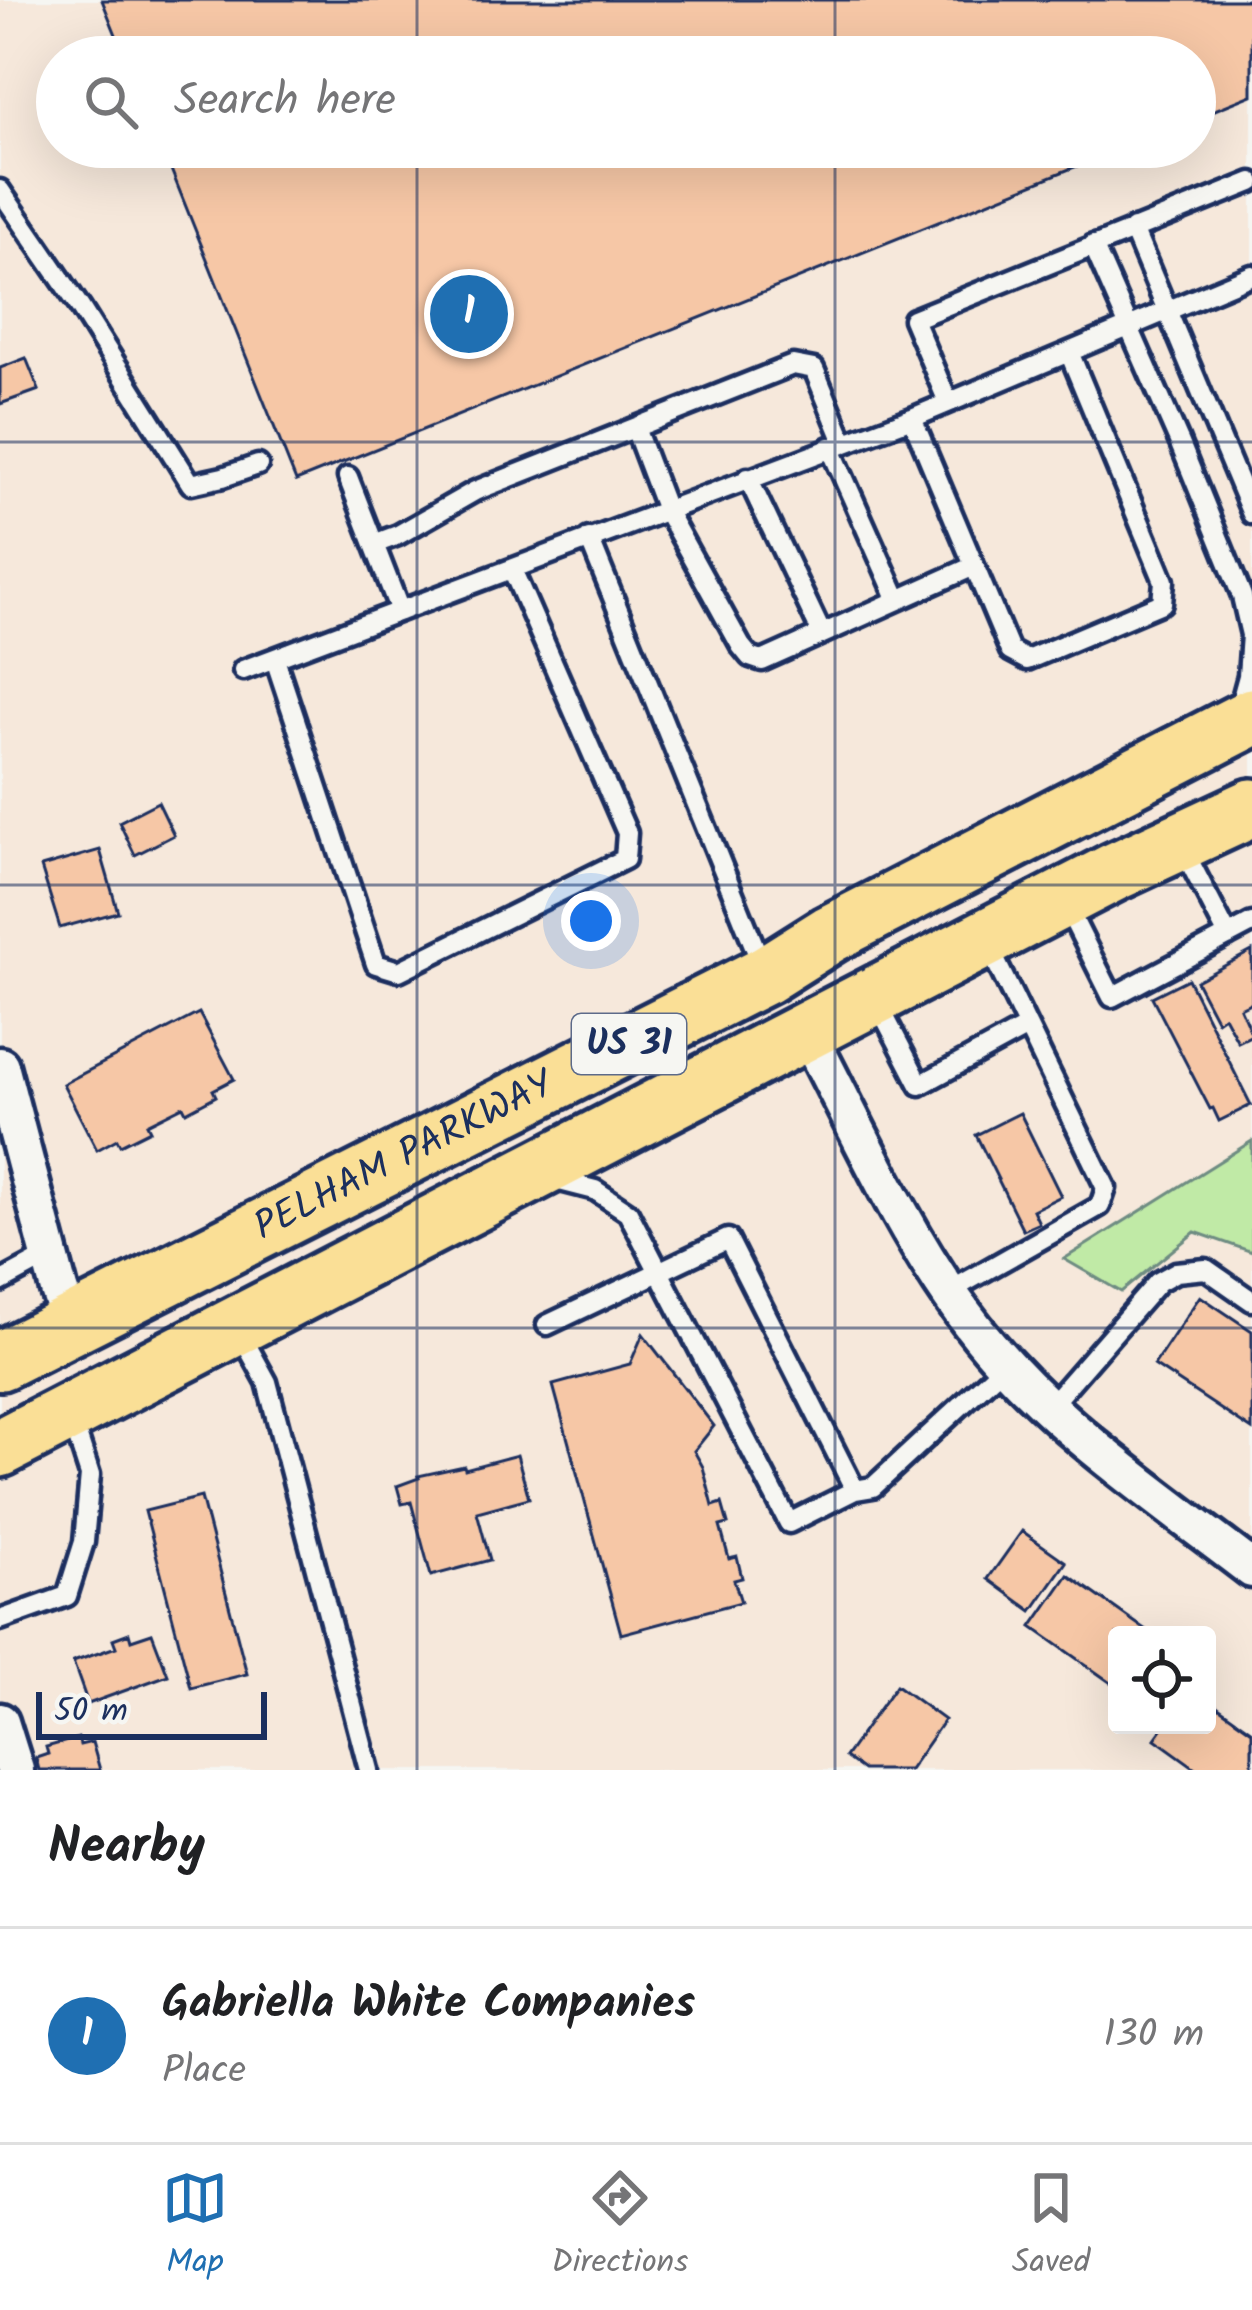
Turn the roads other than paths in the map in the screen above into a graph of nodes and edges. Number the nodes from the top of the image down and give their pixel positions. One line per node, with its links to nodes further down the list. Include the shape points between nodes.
1 (1252, 182): 3 (lane)
2 (0, 190): 16 (lane, via 191,484)
3 (1133, 229): 4 (lane); 7 (lane)
4 (1093, 245): 8 (lane); 10 (lane, via 913,319)
5 (1248, 277): 6 (lane); 7 (lane)
6 (1252, 299)
7 (1166, 310): 8 (lane); 12 (lane)
8 (1129, 325): 9 (lane); 14 (lane)
9 (1069, 352): 10 (lane); 23 (lane, via 1164,581 1162,603 1028,660 1010,651)
10 (948, 403): 11 (lane)
11 (911, 418): 15 (lane); 23 (lane)
12 (1216, 425): 14 (lane); 20 (lane)
13 (635, 428): 15 (lane, via 793,365 814,369); 19 (lane); 22 (lane, via 475,491)
14 (1179, 441): 30 (lane, via 1242,596 1251,635)
15 (837, 445): 18 (lane); 25 (lane)
16 (258, 465)
17 (348, 477): 22 (lane)
18 (748, 478): 19 (lane); 27 (lane)
19 (666, 510): 21 (lane); 27 (lane, via 750,657 762,661)
20 (1252, 514)
21 (589, 538): 24 (lane); 37 (lane)
22 (374, 544): 26 (lane)
23 (974, 566): 25 (lane)
24 (512, 569): 26 (lane); 28 (lane, via 627,833 625,859 399,971 376,964)
25 (898, 600): 27 (lane)
26 (400, 611): 28 (lane)
27 (822, 634)
28 (275, 659): 29 (lane)
29 (243, 670)
30 (1244, 721): 37 (main road, PELHAM PARKWAY / US 31, via 830,934)
31 (1245, 816): 32 (main road, PELHAM PARKWAY / US 31)
32 (1179, 843): 33 (main road, PELHAM PARKWAY / US 31); 35 (lane)
33 (1063, 898): 35 (lane, via 1112,997); 36 (main road, PELHAM PARKWAY / US 31)
34 (1252, 923): 35 (lane)
35 (1228, 936)
36 (985, 939): 38 (main road, PELHAM PARKWAY / US 31); 39 (lane)
37 (766, 975): 40 (main road); 48 (main road, PELHAM PARKWAY / US 31)
38 (874, 996): 39 (lane, via 920,1085); 40 (main road, PELHAM PARKWAY / US 31)
39 (1027, 1027): 46 (lane, via 1106,1188 1100,1206)
40 (806, 1031): 42 (main road, PELHAM PARKWAY / US 31); 46 (street)
41 (0, 1066): 43 (street)
42 (530, 1173): 44 (lane, via 595,1190 628,1212); 49 (main road, PELHAM PARKWAY / US 31)
43 (50, 1255): 45 (lane); 48 (street)
44 (660, 1271): 50 (lane); 56 (lane, via 728,1239); 56 (lane, via 789,1523)
45 (0, 1282)
46 (948, 1292): 52 (street)
47 (1252, 1301): 54 (lane, via 1206,1269 1176,1272 1157,1282)
48 (71, 1325): 51 (main road, PELHAM PARKWAY / US 31); 53 (main road)
49 (236, 1325): 53 (main road, PELHAM PARKWAY / US 31); 59 (lane, via 267,1382)
50 (547, 1325)
51 (0, 1361)
52 (1006, 1364): 54 (street); 56 (lane, via 873,1487)
53 (84, 1404): 55 (main road, PELHAM PARKWAY / US 31); 58 (lane, via 90,1475 84,1541 67,1596)
54 (1049, 1407): 57 (street)
55 (0, 1448)
56 (855, 1490)
57 (1252, 1569)
58 (0, 1620)
59 (369, 1770)

